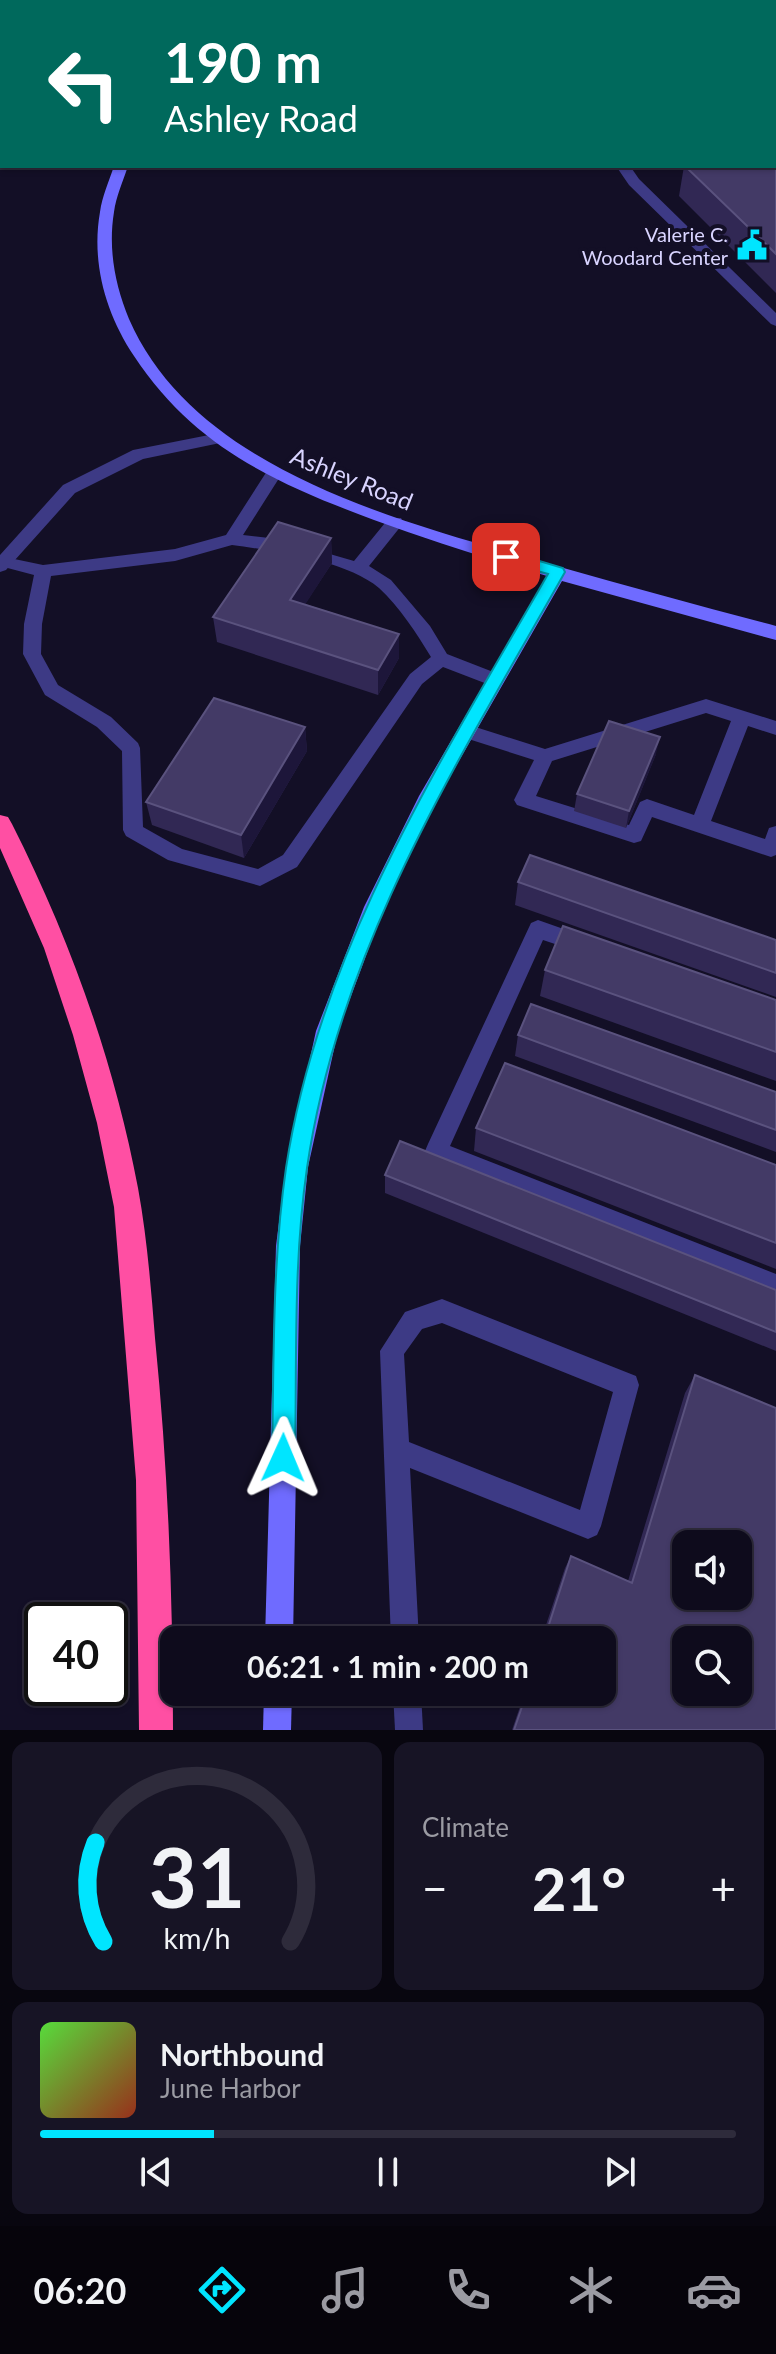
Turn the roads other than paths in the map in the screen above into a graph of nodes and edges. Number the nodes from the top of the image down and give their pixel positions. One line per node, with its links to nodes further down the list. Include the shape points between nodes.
1 (120, 168): 4 (street, Ashley Road, via 104,225 110,294 129,339 154,376)
2 (624, 168): 3 (street)
3 (776, 321)
4 (219, 438): 5 (street, Ashley Road); 8 (street, via 139,454 69,489)
5 (275, 472): 6 (street, Ashley Road); 7 (street)
6 (395, 522): 9 (street); 11 (street, Ashley Road)
7 (232, 539): 9 (street, via 278,545); 10 (street, via 175,555)
8 (2, 563): 10 (street)
9 (358, 568): 13 (street, via 385,584)
10 (43, 571): 13 (street, via 32,654 51,690 104,722 131,748 133,830 143,840 219,870 260,878 290,861 416,679)
11 (558, 572): 12 (street, Ashley Road); 14 (street)
12 (776, 633)
13 (441, 659): 14 (street)
14 (495, 680): 17 (street)
15 (742, 717): 16 (street); 18 (street, via 706,706); 20 (street)
16 (776, 728)
17 (466, 731): 18 (street); 25 (street, via 374,907 327,1031 297,1167 288,1246)
18 (545, 756): 20 (street, via 524,800 634,835 647,807)
19 (0, 824): 29 (highway, via 62,966 123,1182 151,1433)
20 (700, 825): 21 (street, via 771,849)
21 (776, 834)
22 (612, 955): 23 (street, via 538,929 436,1151)
23 (776, 1286)
24 (396, 1450): 24 (street, via 392,1351 414,1320 442,1311 627,1385 588,1526); 26 (street)
25 (279, 1626)
26 (404, 1626)
27 (278, 1706): 30 (street)
28 (408, 1706): 31 (street)
29 (156, 1730)
30 (277, 1730)
31 (409, 1730)

